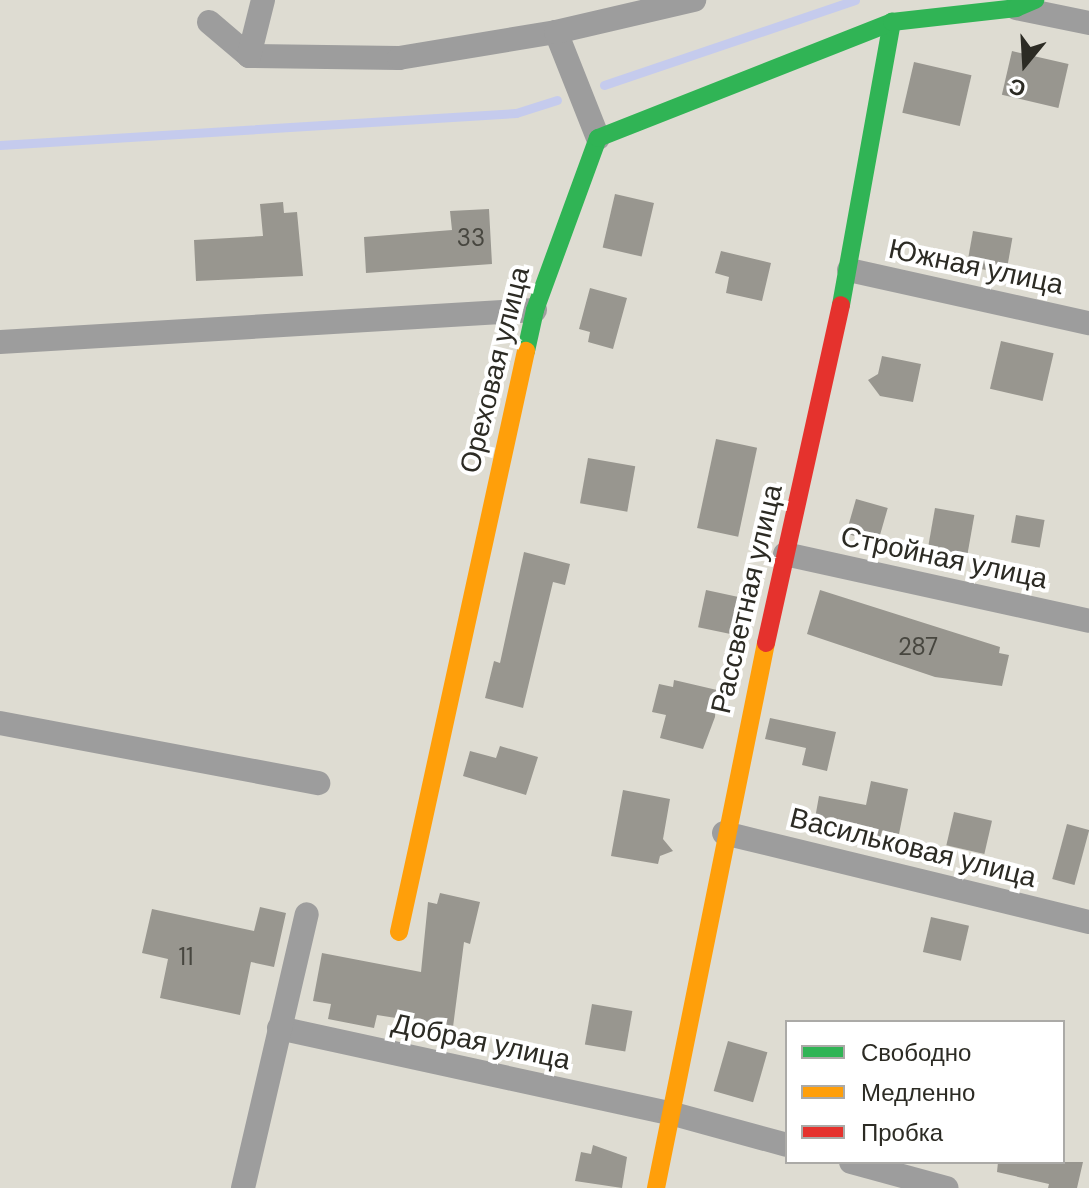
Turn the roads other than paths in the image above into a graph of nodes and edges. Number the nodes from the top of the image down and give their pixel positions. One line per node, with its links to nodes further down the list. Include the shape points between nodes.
1 (263, 0): 8 (street)
2 (694, 0): 7 (street)
3 (1025, 4): 5 (street); 6 (street)
4 (209, 22): 8 (street)
5 (892, 22): 9 (street); 10 (street, Рассветная улица)
6 (1089, 23)
7 (556, 32): 8 (street, via 399,58); 9 (street)
8 (249, 56)
9 (598, 138): 11 (street, Ореховая улица)
10 (849, 270): 12 (street, Южная улица); 14 (street, Рассветная улица)
11 (535, 310): 13 (street); 21 (street, Ореховая улица)
12 (1089, 323)
13 (0, 342)
14 (785, 554): 15 (street, Стройная улица); 18 (street, Рассветная улица)
15 (1089, 621)
16 (0, 723): 17 (street)
17 (318, 783)
18 (724, 833): 20 (street, Васильковая улица); 23 (street, Рассветная улица)
19 (307, 914): 22 (street)
20 (1089, 922)
21 (399, 932)
22 (279, 1028): 23 (street, Добрая улица); 26 (street)
23 (670, 1113): 24 (street, Добрая улица); 27 (street, Рассветная улица)
24 (785, 1144)
25 (858, 1164): 28 (street)
26 (243, 1188)
27 (656, 1188)
28 (947, 1188)

